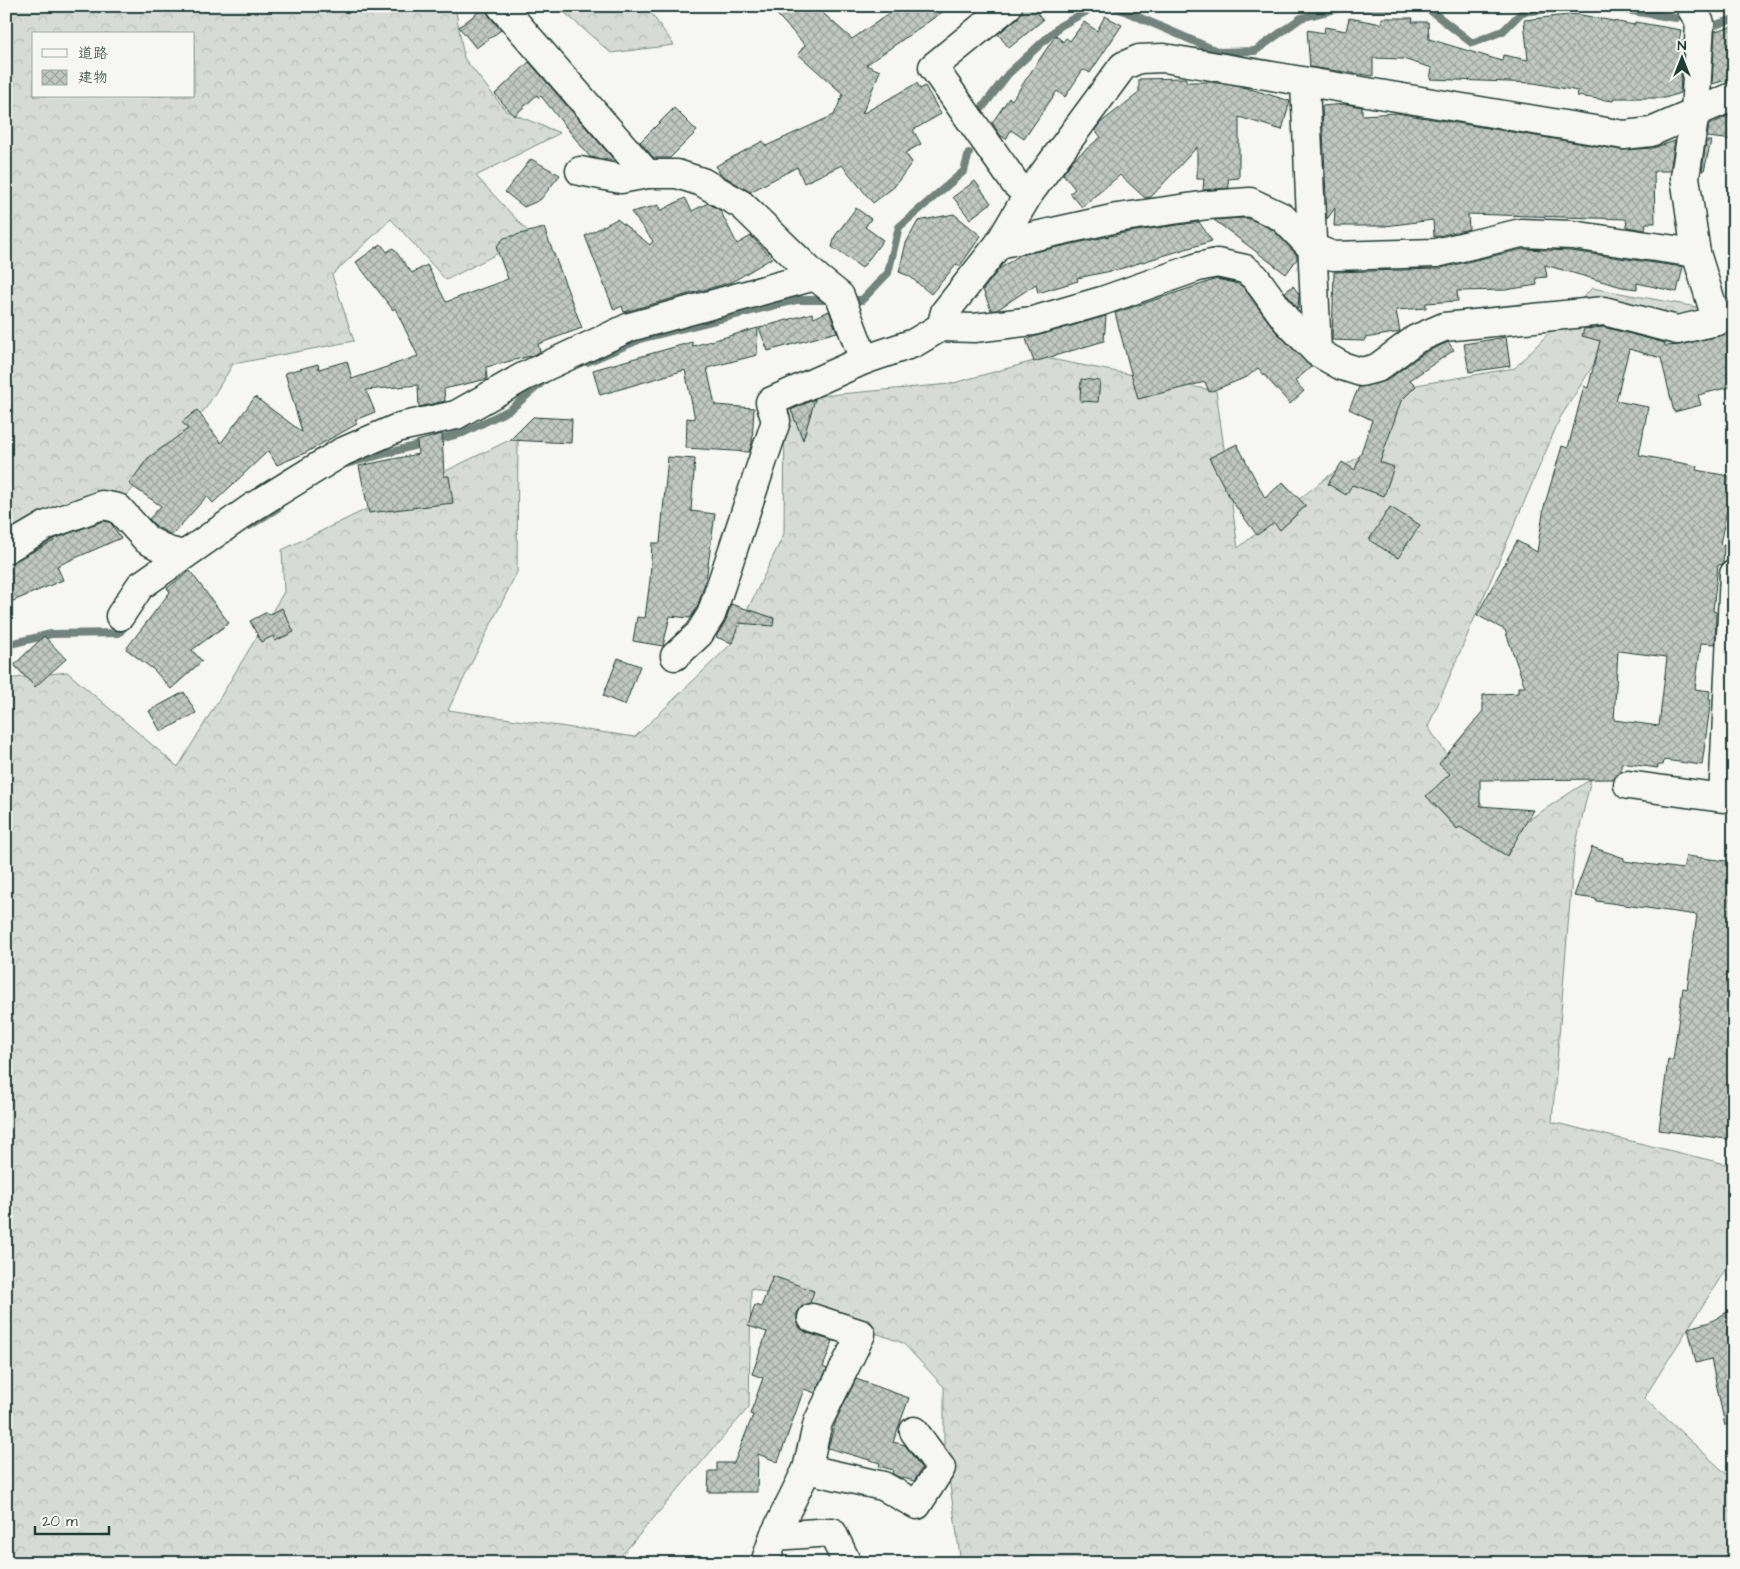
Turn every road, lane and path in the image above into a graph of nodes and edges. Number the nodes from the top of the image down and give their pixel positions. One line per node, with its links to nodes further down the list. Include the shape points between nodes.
1 (501, 6): 8 (street)
2 (1008, 6): 9 (street, via 933,67 1015,183)
3 (1690, 6): 6 (street, via 1700,23)
4 (1305, 83): 6 (street, via 1624,135 1651,132); 9 (street, via 1164,58 1138,59 1123,66); 11 (street)
5 (1734, 96): 6 (street)
6 (1695, 112): 12 (street, via 1685,177)
7 (580, 171): 8 (street, via 621,179)
8 (647, 174): 13 (street, via 686,176 742,205)
9 (1028, 196): 10 (street)
10 (999, 244): 11 (street, via 1117,218 1250,202 1282,217); 15 (street, via 945,312)
11 (1312, 247): 12 (street, via 1332,256 1436,253 1521,234 1572,235); 16 (street)
12 (1696, 253): 14 (street)
13 (815, 276): 17 (street, via 840,296); 19 (street, via 630,327 523,377 456,415 400,427 342,452 253,506)
14 (1726, 317): 16 (street, via 1677,330 1604,311 1444,327 1416,339 1377,368 1361,372)
15 (941, 328): 16 (street, via 974,328 1033,321 1216,263 1245,269 1255,277 1287,321); 17 (street, via 914,343)
16 (1317, 352)
17 (864, 360): 22 (street, via 770,402 776,421 711,615 699,634)
18 (6, 549): 19 (street, via 46,525 102,505 118,508 147,540)
19 (184, 555): 21 (street, via 140,586)
20 (1734, 574): 23 (street, via 1723,798)
21 (120, 616)
22 (675, 656)
23 (1628, 785)
24 (812, 1318): 26 (street, via 861,1334 818,1422)
25 (914, 1431): 26 (street, via 941,1468 917,1506 883,1486)
26 (807, 1469): 27 (street)
27 (774, 1536): 28 (street); 29 (street, via 832,1532)
28 (765, 1563)
29 (847, 1563)

